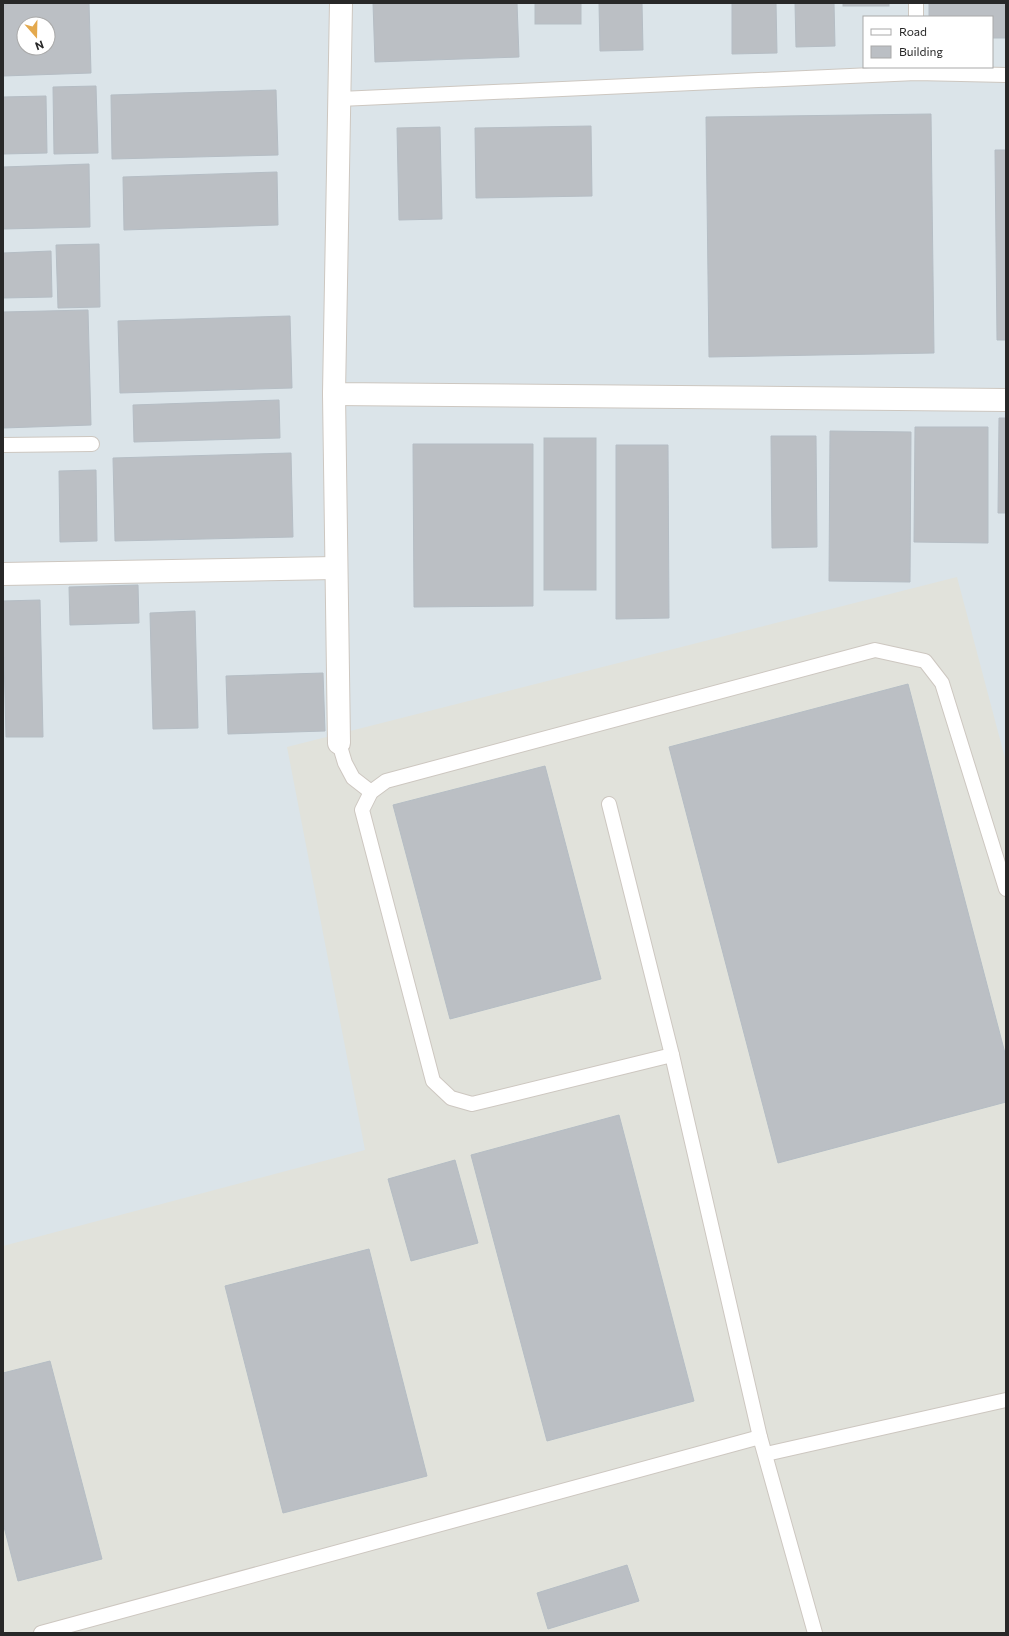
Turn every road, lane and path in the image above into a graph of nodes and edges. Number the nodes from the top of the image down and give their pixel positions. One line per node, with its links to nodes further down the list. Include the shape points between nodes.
1 (341, 3): 6 (street)
2 (916, 3): 3 (lane)
3 (916, 16)
4 (916, 70): 5 (lane); 6 (lane)
5 (1006, 75)
6 (340, 99): 7 (street)
7 (334, 394): 8 (street); 11 (street)
8 (1006, 400)
9 (92, 444): 10 (lane)
10 (3, 445)
11 (335, 568): 12 (street); 13 (street)
12 (3, 574)
13 (338, 743): 14 (lane, via 352,778)
14 (371, 792): 16 (lane, via 386,781 875,650 925,661 942,683); 17 (lane, via 362,810 433,1081 451,1098 472,1104)
15 (609, 804): 17 (lane)
16 (1006, 890)
17 (672, 1055): 19 (lane)
18 (1006, 1400): 20 (lane)
19 (760, 1437): 20 (lane); 21 (lane)
20 (766, 1454): 22 (lane)
21 (41, 1633)
22 (815, 1633)

